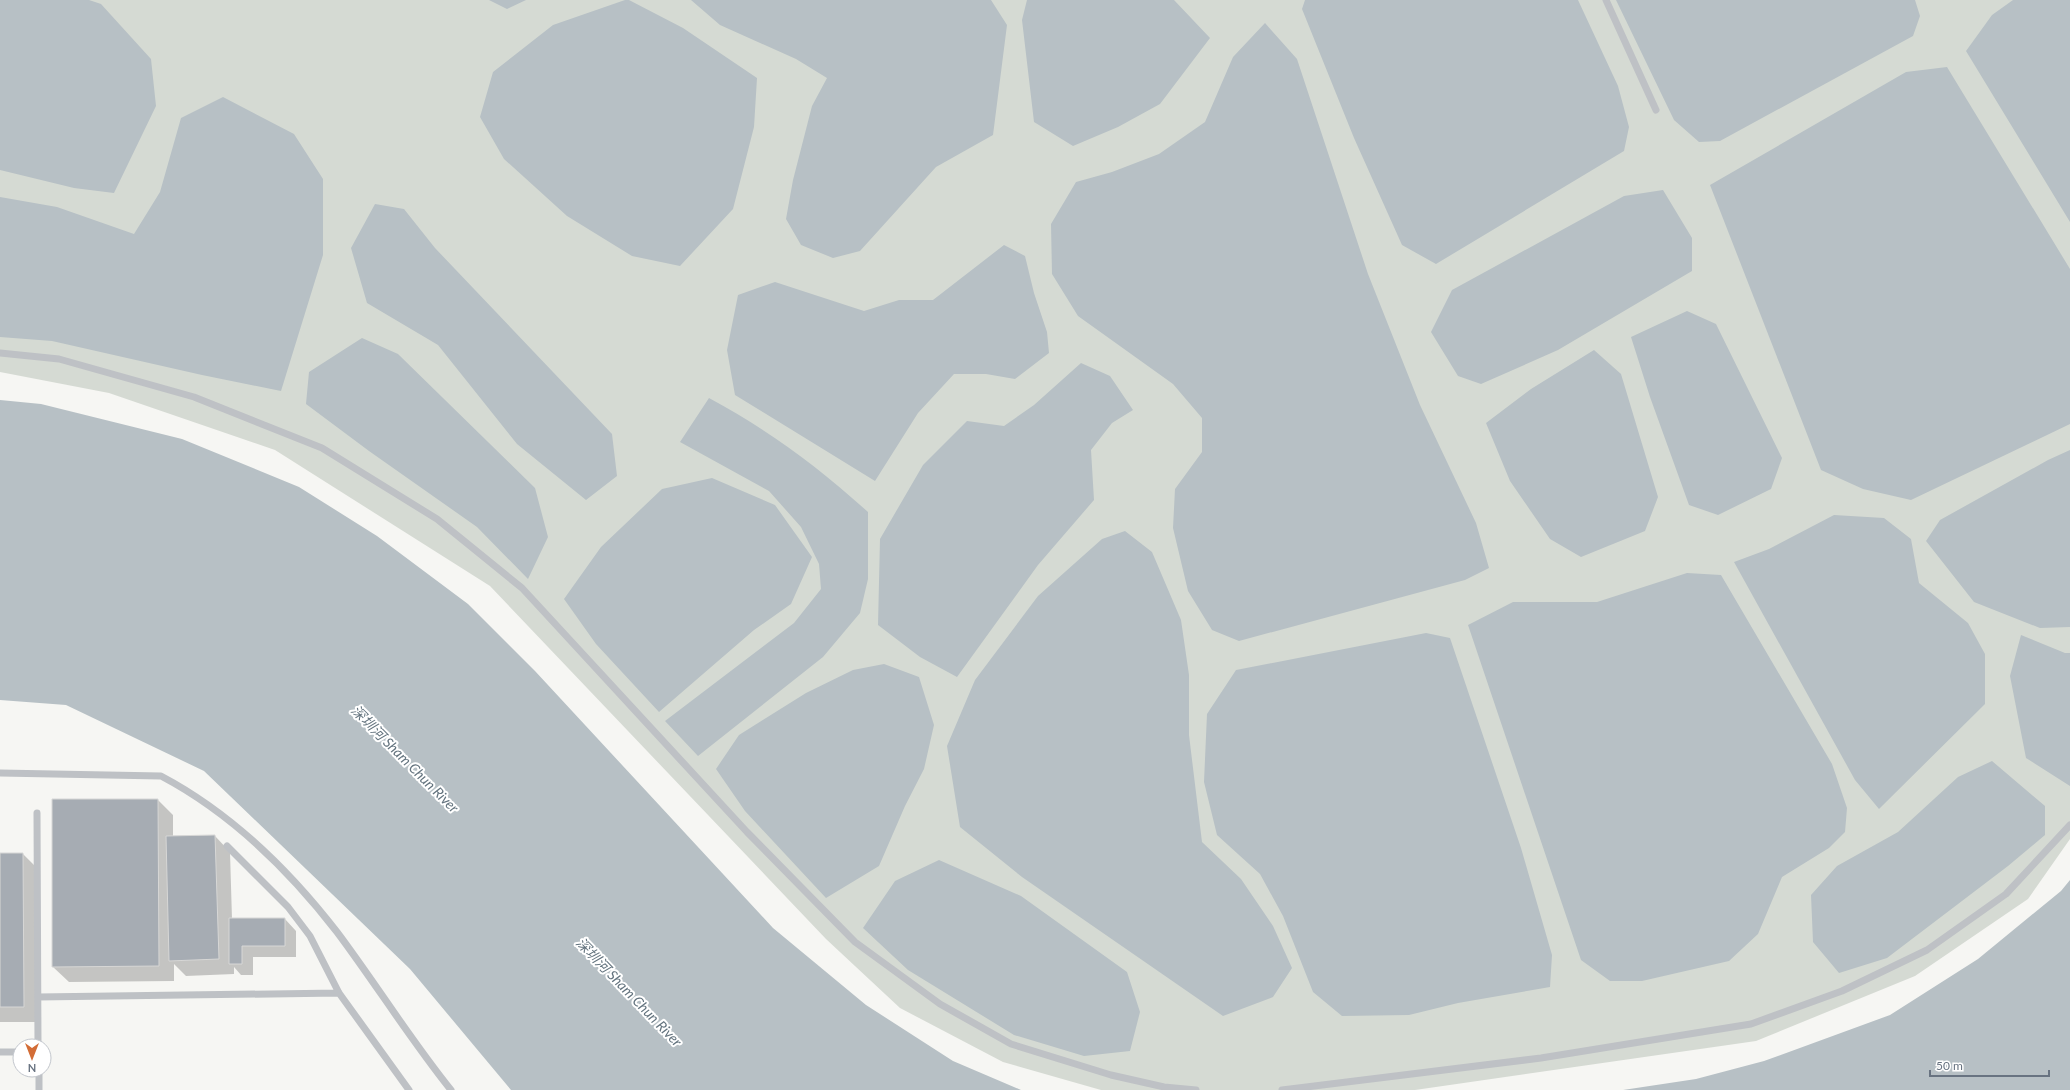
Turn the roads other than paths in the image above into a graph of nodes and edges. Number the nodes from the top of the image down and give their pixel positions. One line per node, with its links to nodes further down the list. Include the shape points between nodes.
1 (1606, 0): 2 (lane)
2 (1656, 110)
3 (0, 353): 17 (lane, via 59,359 194,397 322,448 436,519 522,588 747,832 856,942 940,1004 1011,1044 1111,1075 1164,1088)
4 (0, 773): 16 (lane, via 161,776 207,804 232,822 293,880 337,932)
5 (37, 813): 9 (lane)
6 (2070, 825): 18 (lane, via 2006,894 1927,950 1842,991 1751,1024 1541,1058)
7 (227, 846): 8 (lane, via 288,908 310,936)
8 (339, 993): 9 (lane); 15 (lane)
9 (38, 997): 10 (lane)
10 (38, 1038)
11 (0, 1052): 12 (lane)
12 (12, 1052)
13 (39, 1078): 14 (lane)
14 (39, 1090)
15 (409, 1090)
16 (451, 1090)
17 (1196, 1090)
18 (1282, 1090)

